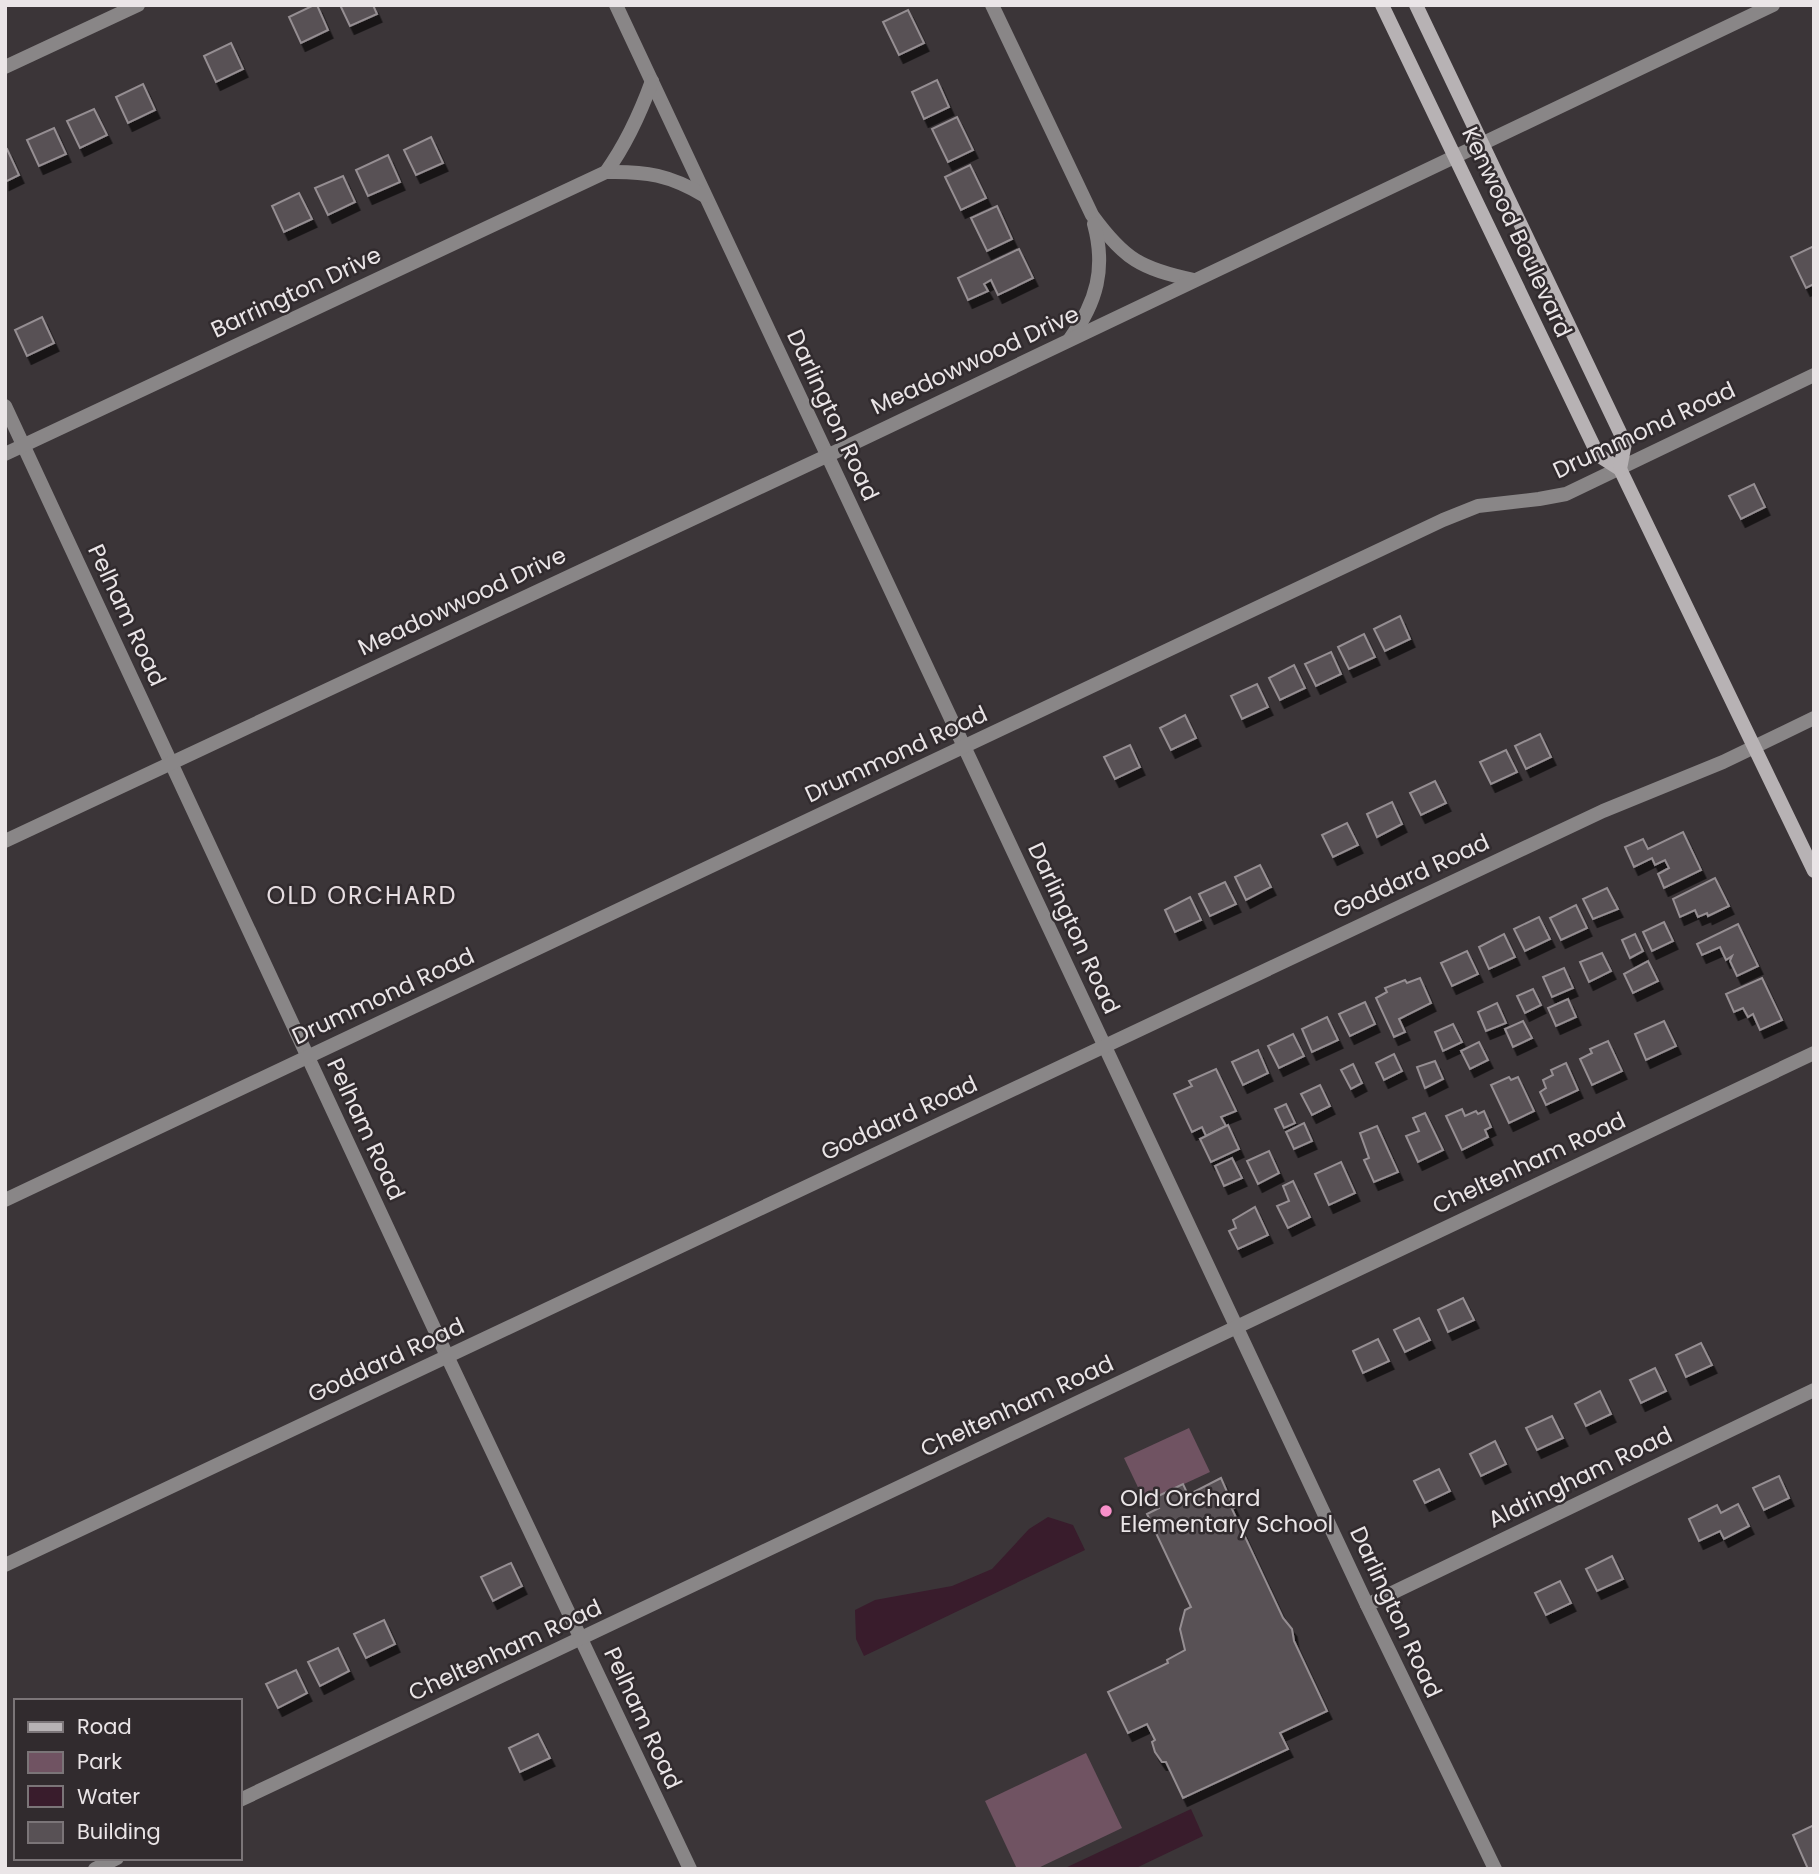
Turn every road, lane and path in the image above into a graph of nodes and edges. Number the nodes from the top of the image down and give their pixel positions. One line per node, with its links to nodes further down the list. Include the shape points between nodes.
1 (138, 5): 7 (street)
2 (616, 5): 8 (street, Darlington Road)
3 (992, 5): 13 (street)
4 (1382, 5): 10 (street, Kenwood Boulevard)
5 (1416, 5): 9 (street, Kenwood Boulevard)
6 (1773, 5): 9 (street, Meadowwood Drive)
7 (5, 67)
8 (652, 81): 11 (street, Barrington Drive, via 624,148); 12 (street, Darlington Road)
9 (1483, 144): 10 (street, Meadowwood Drive); 21 (street, Kenwood Boulevard, via 1625,443)
10 (1457, 157): 14 (street, Meadowwood Drive); 21 (street, Kenwood Boulevard, via 1598,455)
11 (606, 172): 12 (street, Barrington Drive, via 639,171 681,181); 18 (street, Barrington Drive)
12 (705, 195): 20 (street, Darlington Road)
13 (1092, 215): 14 (street, via 1129,258 1151,270); 15 (street, via 1100,246 1100,271 1084,320)
14 (1194, 281): 15 (street, Meadowwood Drive)
15 (1070, 340): 20 (street, Meadowwood Drive)
16 (1814, 375): 21 (street, Drummond Road)
17 (5, 406): 18 (street, Pelham Road)
18 (23, 446): 19 (street, Barrington Drive); 25 (street, Pelham Road)
19 (5, 454)
20 (827, 455): 23 (street, Darlington Road); 25 (street, Meadowwood Drive)
21 (1620, 469): 23 (street, Drummond Road, via 1566,494 1478,506 1443,520); 24 (street, Kenwood Boulevard)
22 (1814, 719): 24 (street, Goddard Road)
23 (964, 747): 28 (street, Darlington Road); 30 (street, Drummond Road)
24 (1755, 747): 27 (street, Kenwood Boulevard); 28 (street, Goddard Road, via 1603,811)
25 (170, 763): 26 (street, Meadowwood Drive); 30 (street, Pelham Road)
26 (5, 841)
27 (1814, 871)
28 (1105, 1046): 32 (street, Darlington Road); 33 (street, Goddard Road)
29 (1814, 1053): 32 (street, Cheltenham Road)
30 (307, 1056): 31 (street, Drummond Road); 33 (street, Pelham Road)
31 (5, 1200)
32 (1237, 1327): 36 (street, Darlington Road); 37 (street, Cheltenham Road)
33 (447, 1356): 35 (street, Goddard Road); 37 (street, Pelham Road)
34 (1814, 1390): 36 (street, Aldringham Road)
35 (5, 1564)
36 (1367, 1605): 42 (street, Darlington Road)
37 (581, 1639): 38 (street, Cheltenham Road); 41 (street, Pelham Road)
38 (242, 1799)
39 (113, 1860): 40 (street)
40 (95, 1869)
41 (690, 1869)
42 (1495, 1869)

